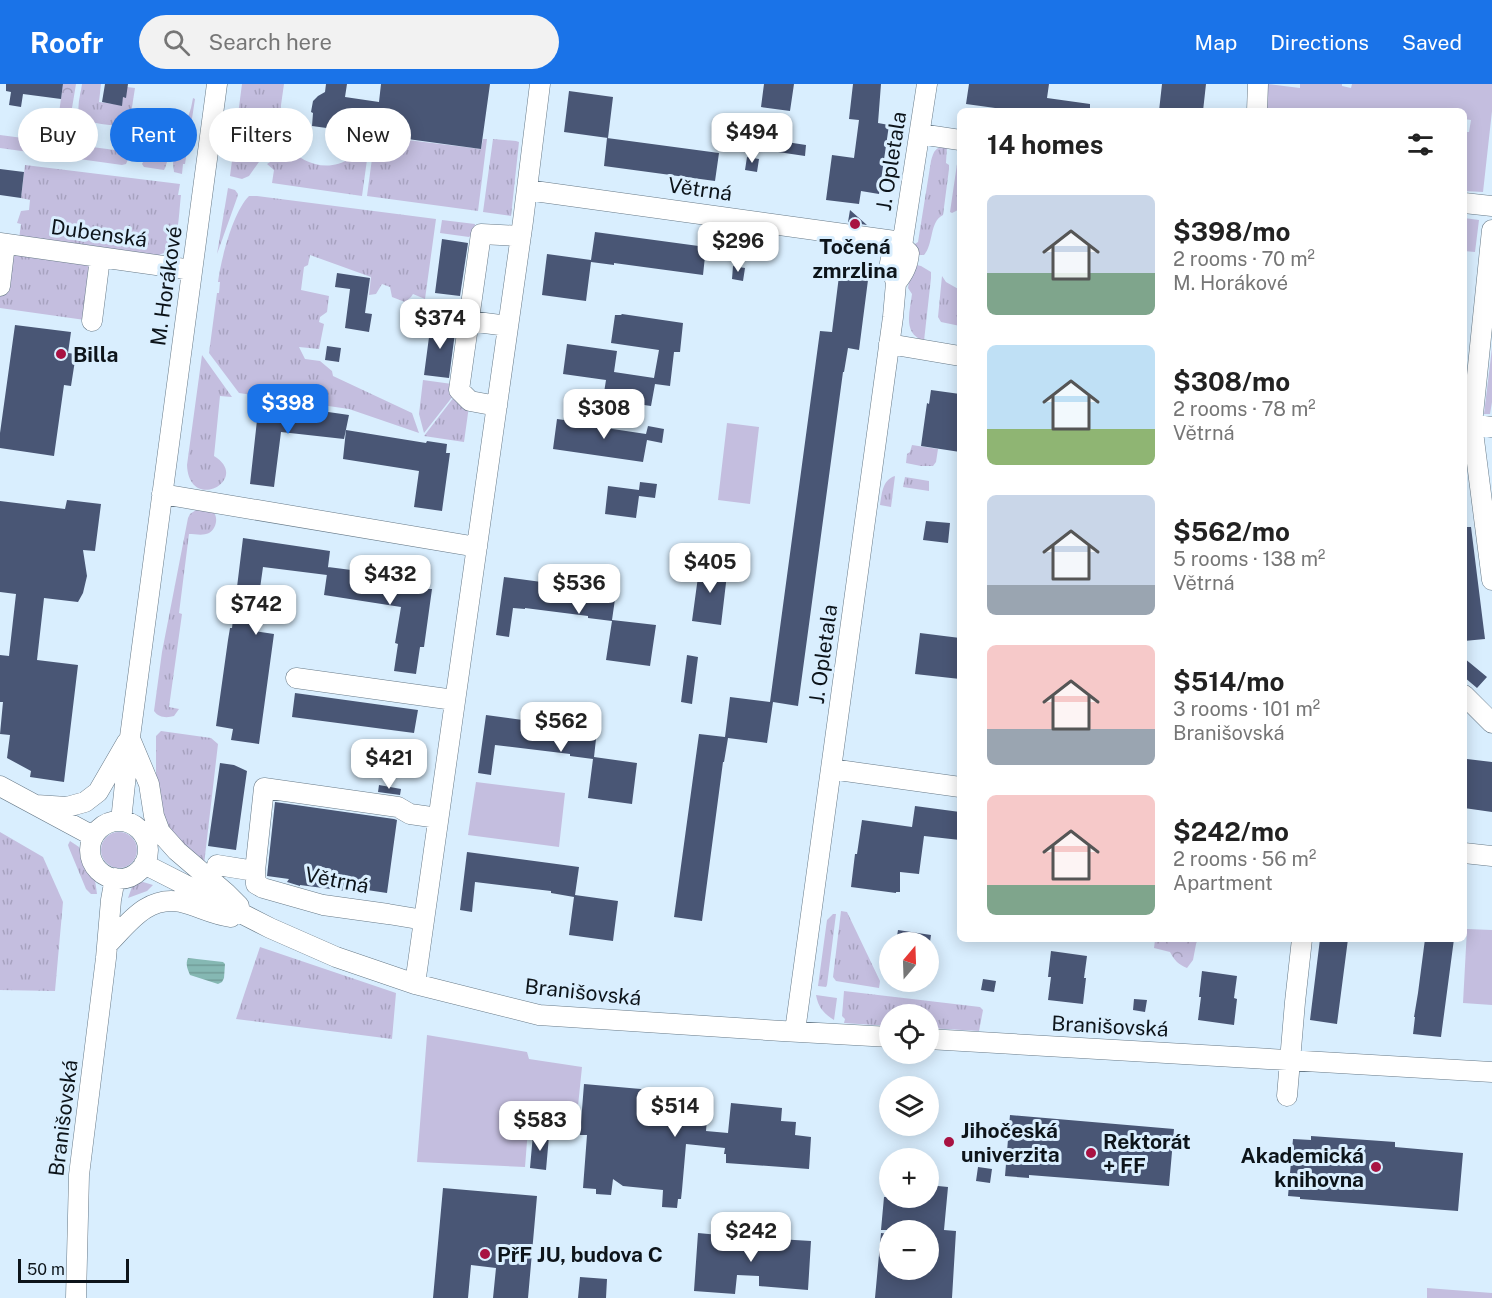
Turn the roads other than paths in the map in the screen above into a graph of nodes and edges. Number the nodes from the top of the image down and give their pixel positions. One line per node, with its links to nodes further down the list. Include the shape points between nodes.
1 (217, 84): 16 (street, M. Horákové)
2 (540, 84): 8 (street)
3 (927, 84): 6 (street, J. Opletala)
4 (1258, 84): 5 (street)
5 (1257, 108)
6 (920, 134): 7 (street); 14 (street, J. Opletala)
7 (957, 140)
8 (526, 190): 12 (street); 14 (street, Větrná)
9 (1467, 203): 10 (street)
10 (1492, 207)
11 (1492, 230): 24 (street)
12 (521, 236): 19 (street, via 481,234); 20 (street)
13 (2, 243): 15 (street, Dubenská); 17 (street)
14 (902, 244): 21 (street, J. Opletala, via 909,253 908,265 897,283)
15 (100, 258): 16 (street, Dubenská); 18 (street)
16 (192, 270): 26 (street, M. Horákové)
17 (0, 286)
18 (92, 321)
19 (469, 321): 20 (street); 23 (street, via 459,390 470,401)
20 (508, 326): 23 (street)
21 (889, 344): 22 (street); 34 (street, J. Opletala)
22 (957, 355)
23 (496, 406): 27 (street)
24 (1468, 423): 25 (street); 28 (street)
25 (1492, 427)
26 (162, 494): 27 (street); 33 (street, M. Horákové)
27 (477, 548): 31 (street)
28 (1492, 580)
29 (296, 678): 31 (street)
30 (1467, 698): 32 (street)
31 (454, 700): 38 (street)
32 (1492, 723)
33 (130, 737): 37 (street, via 98,792 85,802 67,807); 39 (street, M. Horákové); 47 (street, Branišovská, via 149,784 160,832)
34 (831, 769): 36 (street); 52 (street, J. Opletala)
35 (0, 786): 37 (street)
36 (957, 787)
37 (36, 806): 40 (street)
38 (438, 818): 45 (street, via 411,814 398,807 264,788); 48 (street)
39 (121, 821): 40 (street, via 102,826); 43 (street, via 134,825 145,839)
40 (93, 836): 46 (street, via 90,851 94,865 101,873)
41 (1467, 852): 42 (street)
42 (1492, 856)
43 (144, 864): 46 (street, via 132,875); 47 (street, Branišovská)
44 (217, 865): 45 (street)
45 (255, 871): 48 (street, Větrná, via 256,884 263,888 322,905)
46 (115, 878): 50 (street, Branišovská)
47 (251, 919): 50 (street, Branišovská, via 166,901 142,909); 51 (street, Branišovská, via 336,957)
48 (424, 920): 51 (street)
49 (1302, 942): 55 (street)
50 (107, 945): 58 (street, Branišovská, via 79,1175)
51 (415, 984): 52 (street, Branišovská, via 539,1015)
52 (795, 1032): 53 (street, Branišovská)
53 (879, 1036)
54 (939, 1041): 55 (street, Branišovská)
55 (1290, 1059): 56 (street, Branišovská); 57 (street)
56 (1492, 1072)
57 (1287, 1096)
58 (76, 1298)

